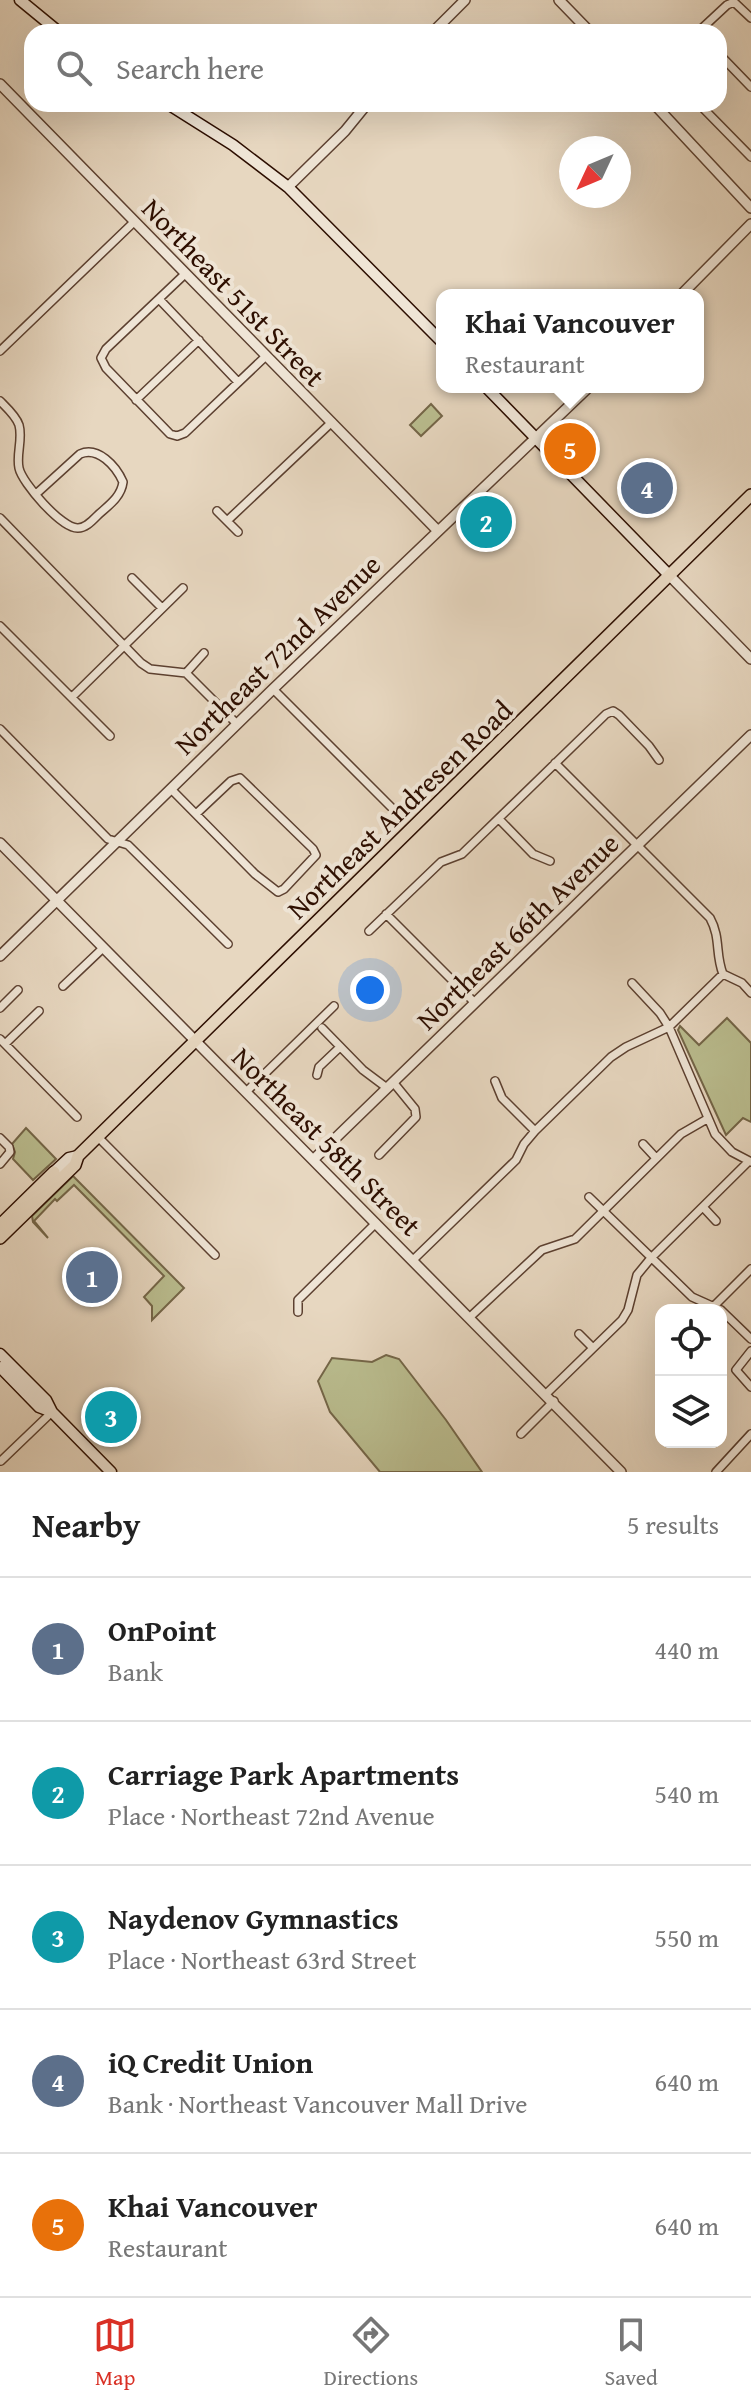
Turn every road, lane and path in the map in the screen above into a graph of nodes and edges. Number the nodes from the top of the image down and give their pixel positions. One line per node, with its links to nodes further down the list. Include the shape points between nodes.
1 (20, 0): 5 (main road)
2 (465, 0): 6 (street)
3 (559, 0): 7 (street)
4 (751, 18): 8 (street, via 734,2)
5 (49, 24)
6 (441, 24)
7 (582, 24)
8 (707, 24)
9 (727, 62): 11 (street)
10 (0, 84): 12 (street, Northeast 51st Street)
11 (751, 87)
12 (24, 109)
13 (27, 112): 21 (street, Northeast 51st Street)
14 (181, 112): 19 (main road)
15 (360, 112): 19 (street)
16 (661, 112): 20 (street)
17 (707, 112): 18 (street)
18 (751, 157)
19 (288, 187): 26 (main road)
20 (751, 208)
21 (134, 222): 23 (street, Northeast 51st Street); 28 (street)
22 (751, 224): 24 (street)
23 (185, 274): 25 (street); 29 (street, Northeast 51st Street)
24 (687, 289)
25 (159, 299): 27 (street); 33 (street, via 101,358)
26 (436, 336)
27 (199, 340): 30 (street); 33 (street)
28 (0, 351)
29 (266, 356): 30 (street); 35 (street, Northeast 51st Street)
30 (238, 382): 33 (street, via 177,436)
31 (492, 393): 36 (main road)
32 (583, 393): 36 (street, Northeast 72nd Avenue)
33 (136, 400)
34 (1, 404): 37 (street, via 18,421 18,465)
35 (332, 422): 41 (street); 42 (street, Northeast 51st Street)
36 (535, 438): 42 (street, Northeast 72nd Avenue); 44 (main road)
37 (36, 494): 37 (street, via 87,450 122,476 118,497 88,525 75,528 66,526)
38 (751, 495): 44 (main road, Northeast Andresen Road)
39 (217, 511): 41 (street)
40 (0, 518): 49 (street)
41 (227, 521): 43 (street)
42 (437, 530): 53 (street, Northeast 72nd Avenue)
43 (238, 532)
44 (669, 575): 51 (street); 87 (main road, Northeast Andresen Road)
45 (132, 578): 47 (street)
46 (183, 588): 47 (street)
47 (162, 608): 49 (street)
48 (0, 626): 54 (street)
49 (123, 647): 52 (street, via 150,669); 54 (street)
50 (204, 653): 52 (street)
51 (751, 659)
52 (186, 673): 55 (street)
53 (273, 689): 55 (street, Northeast 72nd Avenue); 62 (street)
54 (72, 697): 58 (street)
55 (237, 724): 61 (street, Northeast 72nd Avenue)
56 (0, 729): 65 (street, via 108,839)
57 (751, 735): 67 (street, Northeast 66th Avenue)
58 (110, 736)
59 (659, 760): 60 (street, via 613,711)
60 (555, 763): 64 (street); 67 (street)
61 (171, 789): 63 (street); 65 (street, Northeast 72nd Avenue)
62 (391, 807)
63 (196, 814): 63 (street, via 278,892 316,855 237,777)
64 (499, 819): 68 (street, via 533,854); 70 (street, via 462,854 441,862)
65 (118, 841): 69 (street, Northeast 72nd Avenue); 72 (street)
66 (0, 843): 69 (street, Northeast 58th Street)
67 (639, 844): 75 (street, via 710,918 718,933); 80 (street, Northeast 66th Avenue)
68 (550, 861)
69 (57, 901): 73 (street, Northeast 58th Street); 74 (street, Northeast 72nd Avenue)
70 (386, 914): 71 (street); 80 (street)
71 (369, 931)
72 (228, 944)
73 (103, 948): 77 (street); 87 (street, Northeast 58th Street)
74 (0, 956)
75 (723, 974): 79 (street); 84 (street)
76 (632, 983): 84 (street)
77 (63, 986)
78 (18, 990): 82 (street)
79 (751, 993)
80 (475, 1003): 91 (street, Northeast 66th Avenue)
81 (334, 1006): 92 (street)
82 (0, 1008)
83 (39, 1011): 86 (street)
84 (669, 1027): 94 (street); 95 (street, via 611,1057)
85 (322, 1028): 88 (street)
86 (3, 1041): 93 (street)
87 (197, 1041): 92 (street, Northeast 58th Street); 96 (main road, Northeast Andresen Road)
88 (340, 1047): 89 (street); 91 (street, via 363,1070)
89 (317, 1075)
90 (495, 1081): 95 (street, via 502,1098)
91 (390, 1085): 99 (street, via 416,1117); 102 (street, Northeast 66th Avenue)
92 (247, 1091): 102 (street, Northeast 58th Street)
93 (77, 1117)
94 (707, 1119): 101 (street, via 689,1127); 103 (street, via 722,1145)
95 (535, 1131): 115 (street, via 516,1160)
96 (98, 1137): 100 (main road, Northeast Andresen Road); 113 (street)
97 (0, 1138): 104 (street, via 9,1150)
98 (643, 1144): 101 (street)
99 (379, 1155)
100 (78, 1156): 105 (main road, Northeast Andresen Road); 112 (main road, Northeast Andresen Road, via 75,1165)
101 (656, 1158): 108 (street)
102 (314, 1159): 110 (street, Northeast 58th Street)
103 (750, 1161): 107 (street)
104 (0, 1164)
105 (54, 1172): 111 (main road, Northeast Andresen Road)
106 (589, 1197): 108 (street)
107 (703, 1207): 109 (street); 114 (street)
108 (603, 1211): 114 (street); 120 (street, via 575,1239 529,1260)
109 (716, 1221)
110 (376, 1223): 115 (street, Northeast 58th Street); 119 (street, via 298,1300)
111 (0, 1225)
112 (0, 1238)
113 (215, 1255)
114 (651, 1258): 117 (street, via 692,1297); 124 (street, via 637,1275 622,1320)
115 (413, 1260): 120 (street, Northeast 58th Street)
116 (749, 1272): 118 (street)
117 (707, 1304)
118 (722, 1304)
119 (298, 1312)
120 (470, 1317): 129 (street, Northeast 58th Street)
121 (727, 1317): 123 (street)
122 (579, 1334): 124 (street)
123 (751, 1339)
124 (593, 1348): 129 (street)
125 (751, 1351): 128 (street, via 736,1370)
126 (0, 1354): 130 (main road)
127 (0, 1367): 130 (main road, via 39,1407)
128 (751, 1387)
129 (550, 1398): 131 (street); 135 (street, Northeast 58th Street)
130 (52, 1412): 133 (street); 134 (main road)
131 (521, 1434)
132 (751, 1434): 136 (street)
133 (1, 1461)
134 (111, 1472)
135 (621, 1472)
136 (716, 1472)

